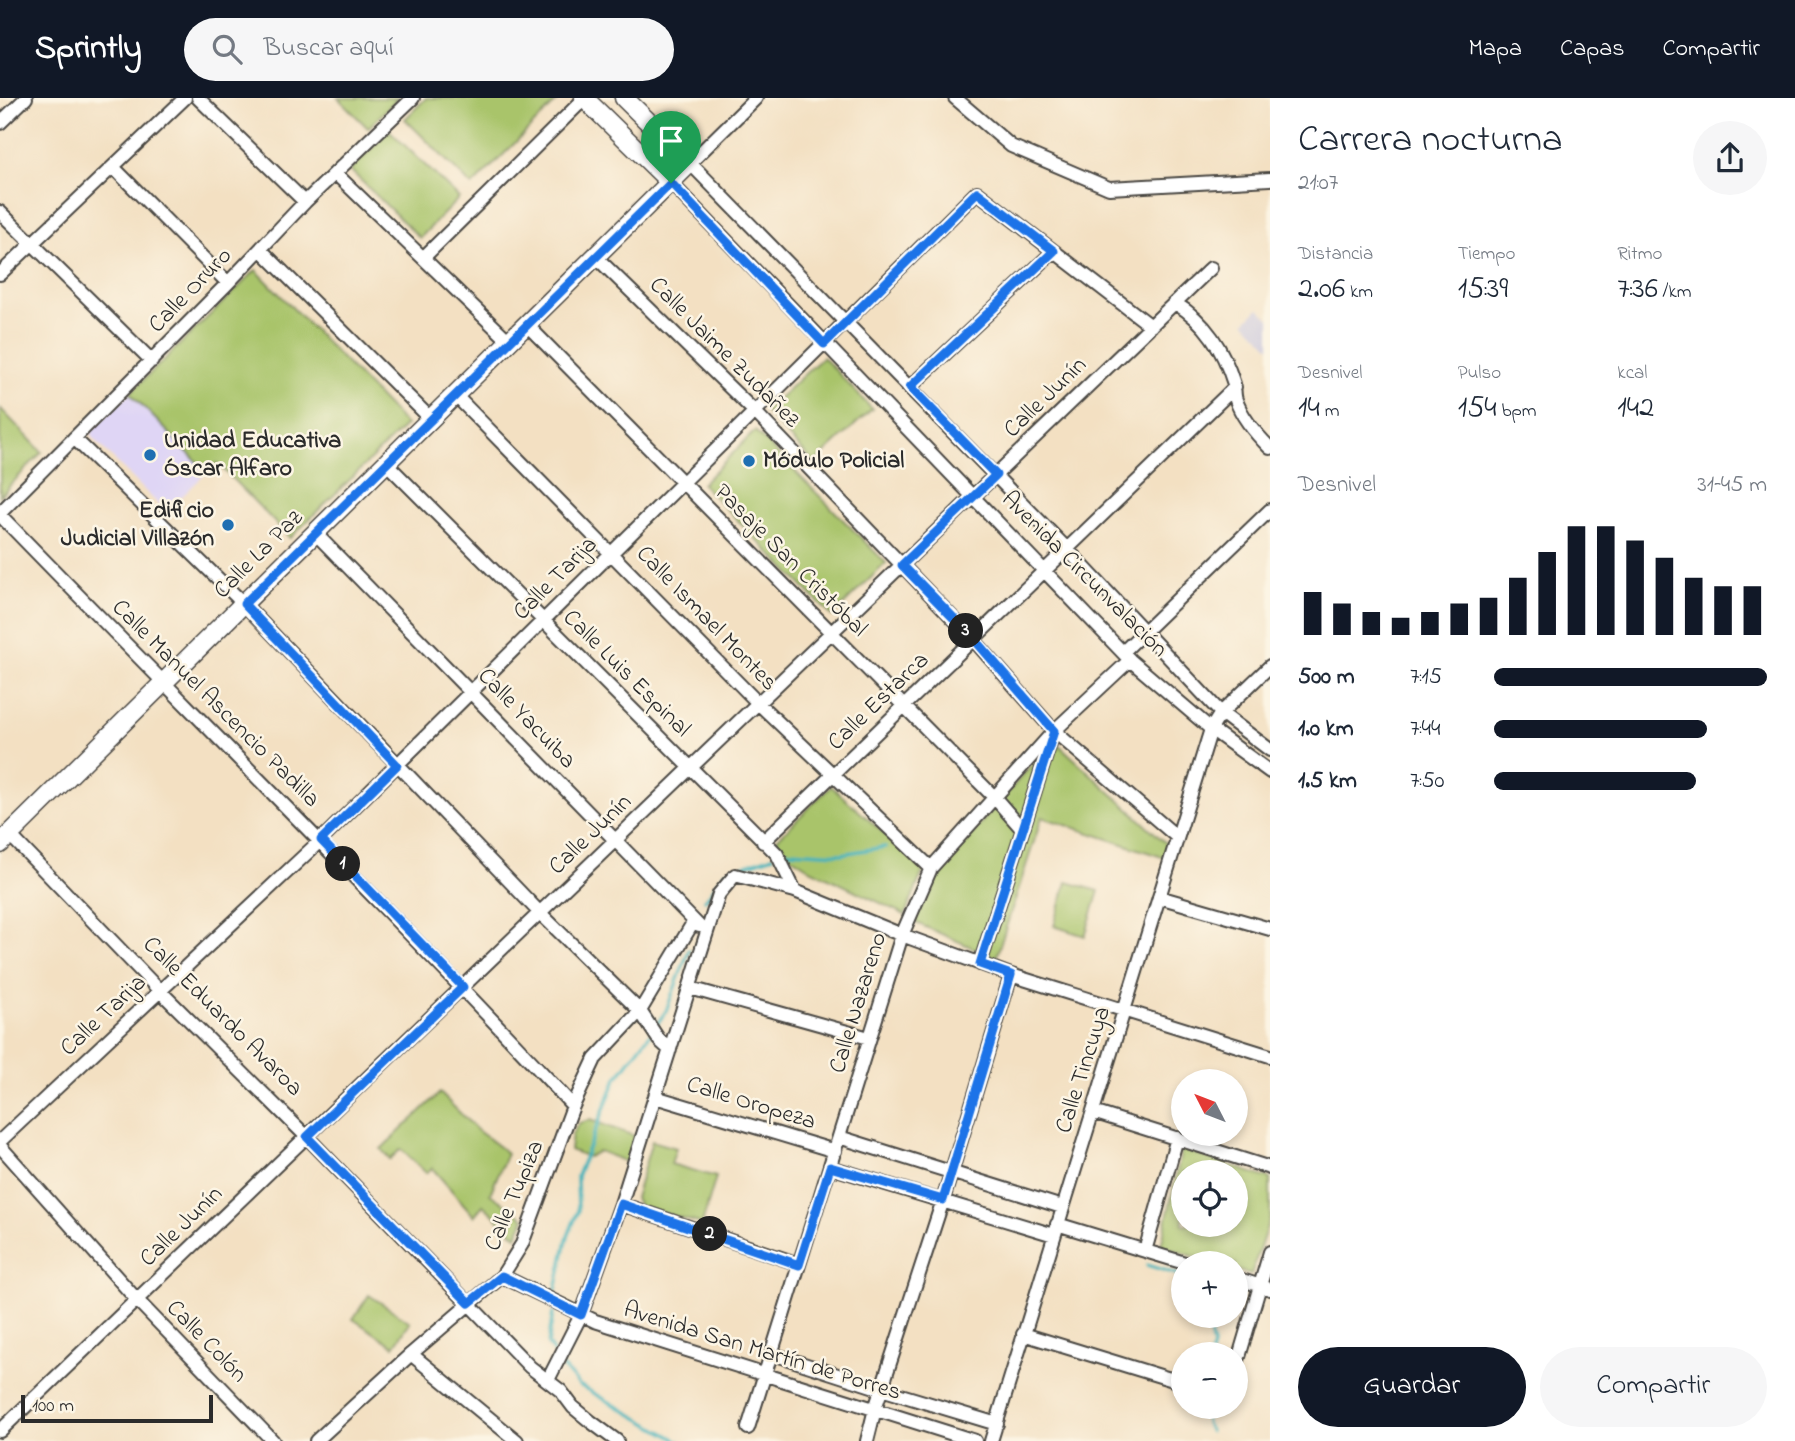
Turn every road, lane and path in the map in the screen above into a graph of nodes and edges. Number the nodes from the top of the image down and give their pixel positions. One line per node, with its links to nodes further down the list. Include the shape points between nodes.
1 (26, 98): 9 (street)
2 (185, 98): 11 (street)
3 (198, 98): 15 (street)
4 (412, 98): 12 (street, Calle Oruro)
5 (585, 98): 14 (street, Avenida Circunvalación); 20 (street)
6 (624, 98): 10 (street, Avenida Circunvalación)
7 (756, 98): 10 (street)
8 (955, 98): 13 (street, via 1011,146 1109,188)
9 (0, 124)
10 (690, 163): 14 (street, Calle La Paz); 26 (street, Avenida Circunvalación)
11 (113, 167): 17 (street); 24 (street)
12 (335, 173): 15 (street, Calle Oruro); 20 (street)
13 (1270, 179)
14 (671, 183): 21 (street, Calle La Paz); 30 (street, Avenida Circunvalación)
15 (305, 202): 18 (street, Calle Oruro)
16 (0, 212): 17 (street)
17 (32, 243): 23 (street); 31 (street)
18 (261, 250): 24 (street, Calle Oruro); 36 (street)
19 (1054, 251): 26 (street, Calle Tarija, via 977,192); 28 (street, Calle Tarija); 32 (street)
20 (424, 257): 29 (street)
21 (596, 257): 27 (street, Calle La Paz); 35 (street, Calle Jaime Zudañez)
22 (1211, 268): 25 (street, Calle Junín)
23 (0, 274)
24 (228, 283): 31 (street, Calle Oruro)
25 (1175, 303): 28 (street, Calle Junín); 33 (street, via 1211,334)
26 (846, 322): 30 (street, Calle Tarija); 32 (street, Avenida Circunvalación)
27 (527, 325): 29 (street, Calle La Paz); 41 (street, Pasaje San Cristóbal)
28 (1151, 326): 40 (street, Calle Junín)
29 (509, 342): 34 (street, Calle La Paz)
30 (824, 344): 35 (street, Calle Tarija); 42 (street, Avenida Circunvalación)
31 (152, 361): 37 (street, Calle Oruro)
32 (910, 387): 40 (street, Avenida Circunvalación)
33 (1235, 387): 38 (street, via 1236,399 1253,430); 46 (street, Calle Estarca)
34 (455, 396): 36 (street, Calle La Paz); 47 (street, Calle Ismael Montes)
35 (755, 412): 41 (street, Calle Tarija); 48 (street, Calle Jaime Zudañez)
36 (431, 419): 39 (street, Calle La Paz)
37 (74, 438): 44 (street, Calle Oruro); 50 (street)
38 (1270, 449)
39 (386, 463): 45 (street, Calle La Paz); 51 (street, Calle Luis Espinal)
40 (996, 475): 42 (street, Calle Junín); 46 (street, Avenida Circunvalación)
41 (684, 483): 47 (street, Calle Tarija); 53 (street, Pasaje San Cristóbal)
42 (973, 498): 48 (street, Calle Junín); 49 (street, Avenida Circunvalación)
43 (1270, 510): 52 (street, Calle Nazareno)
44 (0, 514): 57 (street, Calle Manuel Ascencio Padilla)
45 (315, 533): 50 (street, Calle La Paz); 58 (street, Calle Yacuiba)
46 (1067, 549): 49 (street, Calle Estarca); 52 (street, Avenida Circunvalación)
47 (612, 553): 51 (street, Calle Tarija); 59 (street, Calle Ismael Montes)
48 (902, 565): 53 (street, Calle Junín); 54 (street, Calle Jaime Zudañez)
49 (1045, 570): 54 (street, Calle Estarca); 55 (street, Avenida Circunvalación)
50 (244, 604): 57 (street, Calle La Paz); 65 (street)
51 (544, 621): 58 (street, Calle Tarija); 66 (street, Calle Luis Espinal)
52 (1144, 631): 55 (street, Calle Nazareno); 61 (street, Avenida Circunvalación)
53 (831, 633): 59 (street, Calle Junín); 60 (street, Pasaje San Cristóbal)
54 (974, 639): 60 (street, Calle Estarca); 63 (street, Calle Jaime Zudañez)
55 (1126, 656): 62 (street, Avenida Circunvalación); 63 (street, Calle Nazareno)
56 (1270, 666): 61 (street, Calle Tincuya)
57 (164, 683): 71 (street, Calle La Paz); 73 (street, Calle Manuel Ascencio Padilla)
58 (471, 692): 65 (street, Calle Tarija); 74 (street, Calle Yacuiba)
59 (758, 704): 66 (street, Calle Junín); 68 (street, Calle Ismael Montes)
60 (904, 707): 68 (street, Calle Estarca); 69 (street, Pasaje San Cristóbal)
61 (1221, 713): 62 (street, Calle Tincuya); 64 (street, Avenida Circunvalación)
62 (1211, 729): 67 (street, Avenida Circunvalación); 72 (street, Calle Tincuya)
63 (1054, 731): 69 (street, Calle Nazareno); 70 (street); 72 (street, Calle Jaime Zudañez)
64 (1270, 750)
65 (397, 765): 73 (street, Calle Tarija); 79 (street)
66 (690, 769): 74 (street, Calle Junín); 75 (street, Calle Luis Espinal)
67 (1270, 772)
68 (832, 776): 75 (street, Calle Estarca); 76 (street, Calle Ismael Montes)
69 (995, 798): 70 (street, Pasaje San Cristóbal); 76 (street, Calle Nazareno)
70 (1022, 829): 84 (street)
71 (3, 835): 88 (street, Calle Eduardo Avaroa)
72 (1177, 837): 78 (street, Calle Tincuya)
73 (321, 840): 86 (street, Calle Manuel Ascencio Padilla); 88 (street, Calle Tarija)
74 (616, 840): 79 (street, Calle Junín); 80 (street, Calle Yacuiba)
75 (763, 842): 77 (street, Calle Luis Espinal, via 777,854)
76 (931, 868): 83 (street, Calle Nazareno)
77 (795, 891): 82 (street, via 735,875 719,894); 83 (street)
78 (1158, 897): 81 (street); 89 (street, Calle Tincuya)
79 (540, 913): 86 (street, Calle Junín); 90 (street)
80 (694, 921): 82 (street, Calle Yacuiba); 90 (street, Calle Tupiza)
81 (1270, 929)
82 (707, 933): 87 (street)
83 (902, 935): 84 (street); 91 (street, Calle Nazareno)
84 (980, 964): 85 (street)
85 (1011, 975): 89 (street); 106 (street)
86 (463, 987): 95 (street, Calle Manuel Ascencio Padilla); 98 (street, Calle Junín)
87 (690, 988): 91 (street); 92 (street)
88 (161, 992): 98 (street, Calle Eduardo Avaroa); 100 (street, Calle Tarija)
89 (1125, 1010): 93 (street); 96 (street, Calle Tincuya)
90 (640, 1011): 92 (street); 95 (street, Calle Tupiza, via 595,1059)
91 (869, 1038): 99 (street, Calle Nazareno)
92 (670, 1050): 94 (street)
93 (1270, 1056)
94 (654, 1097): 103 (street, Calle Oropeza); 108 (street)
95 (573, 1106): 115 (street, Calle Tupiza, via 522,1244)
96 (1093, 1112): 97 (street); 109 (street, Calle Tincuya)
97 (1171, 1136)
98 (307, 1137): 118 (street, Calle Junín); 119 (street, Calle Eduardo Avaroa)
99 (839, 1137): 103 (street, Calle Nazareno); 106 (street, Calle Oropeza)
100 (0, 1143): 118 (street, Calle Colón)
101 (1175, 1146): 111 (street)
102 (1202, 1146): 105 (street)
103 (835, 1151): 104 (street, Calle Nazareno)
104 (830, 1167): 107 (street, Calle Oropeza); 114 (street, Calle Nazareno)
105 (1270, 1168)
106 (952, 1172): 107 (street); 109 (street, Calle Oropeza)
107 (943, 1200): 110 (street, Calle Oropeza); 128 (street)
108 (621, 1204): 114 (street); 120 (street)
109 (1062, 1207): 110 (street, Calle Tincuya)
110 (1055, 1229): 111 (street, Calle Oropeza); 121 (street, Calle Tincuya)
111 (1145, 1251): 113 (street, Calle Oropeza)
112 (1270, 1252): 117 (street)
113 (1171, 1259)
114 (799, 1265): 124 (street, Calle Nazareno)
115 (502, 1276): 119 (street, Calle Tupiza); 120 (street, Avenida San Martín de Porres)
116 (1248, 1282): 117 (street)
117 (1265, 1287): 122 (street)
118 (136, 1300): 132 (street, Calle Junín); 133 (street, Calle Colón)
119 (469, 1303): 123 (street, Calle Tupiza); 127 (street, Calle Eduardo Avaroa)
120 (581, 1315): 125 (street, Avenida San Martín de Porres); 127 (street)
121 (1024, 1334): 126 (street); 130 (street, Calle Tincuya)
122 (1245, 1342)
123 (411, 1354): 134 (street, Calle Tupiza); 135 (street)
124 (773, 1354): 125 (street, Calle Nazareno); 128 (street, Avenida San Martín de Porres)
125 (766, 1374): 129 (street, Avenida San Martín de Porres); 131 (street, Calle Nazareno)
126 (1171, 1378)
127 (548, 1380): 136 (street, Calle Eduardo Avaroa, via 590,1422)
128 (881, 1390): 129 (street); 130 (street, Avenida San Martín de Porres)
129 (875, 1409): 137 (street); 138 (street, Avenida San Martín de Porres)
130 (996, 1423): 139 (street, Calle Tincuya)
131 (748, 1428)
132 (0, 1431)
133 (273, 1441)
134 (316, 1441)
135 (517, 1441)
136 (617, 1441)
137 (867, 1441)
138 (975, 1441)
139 (991, 1441)

